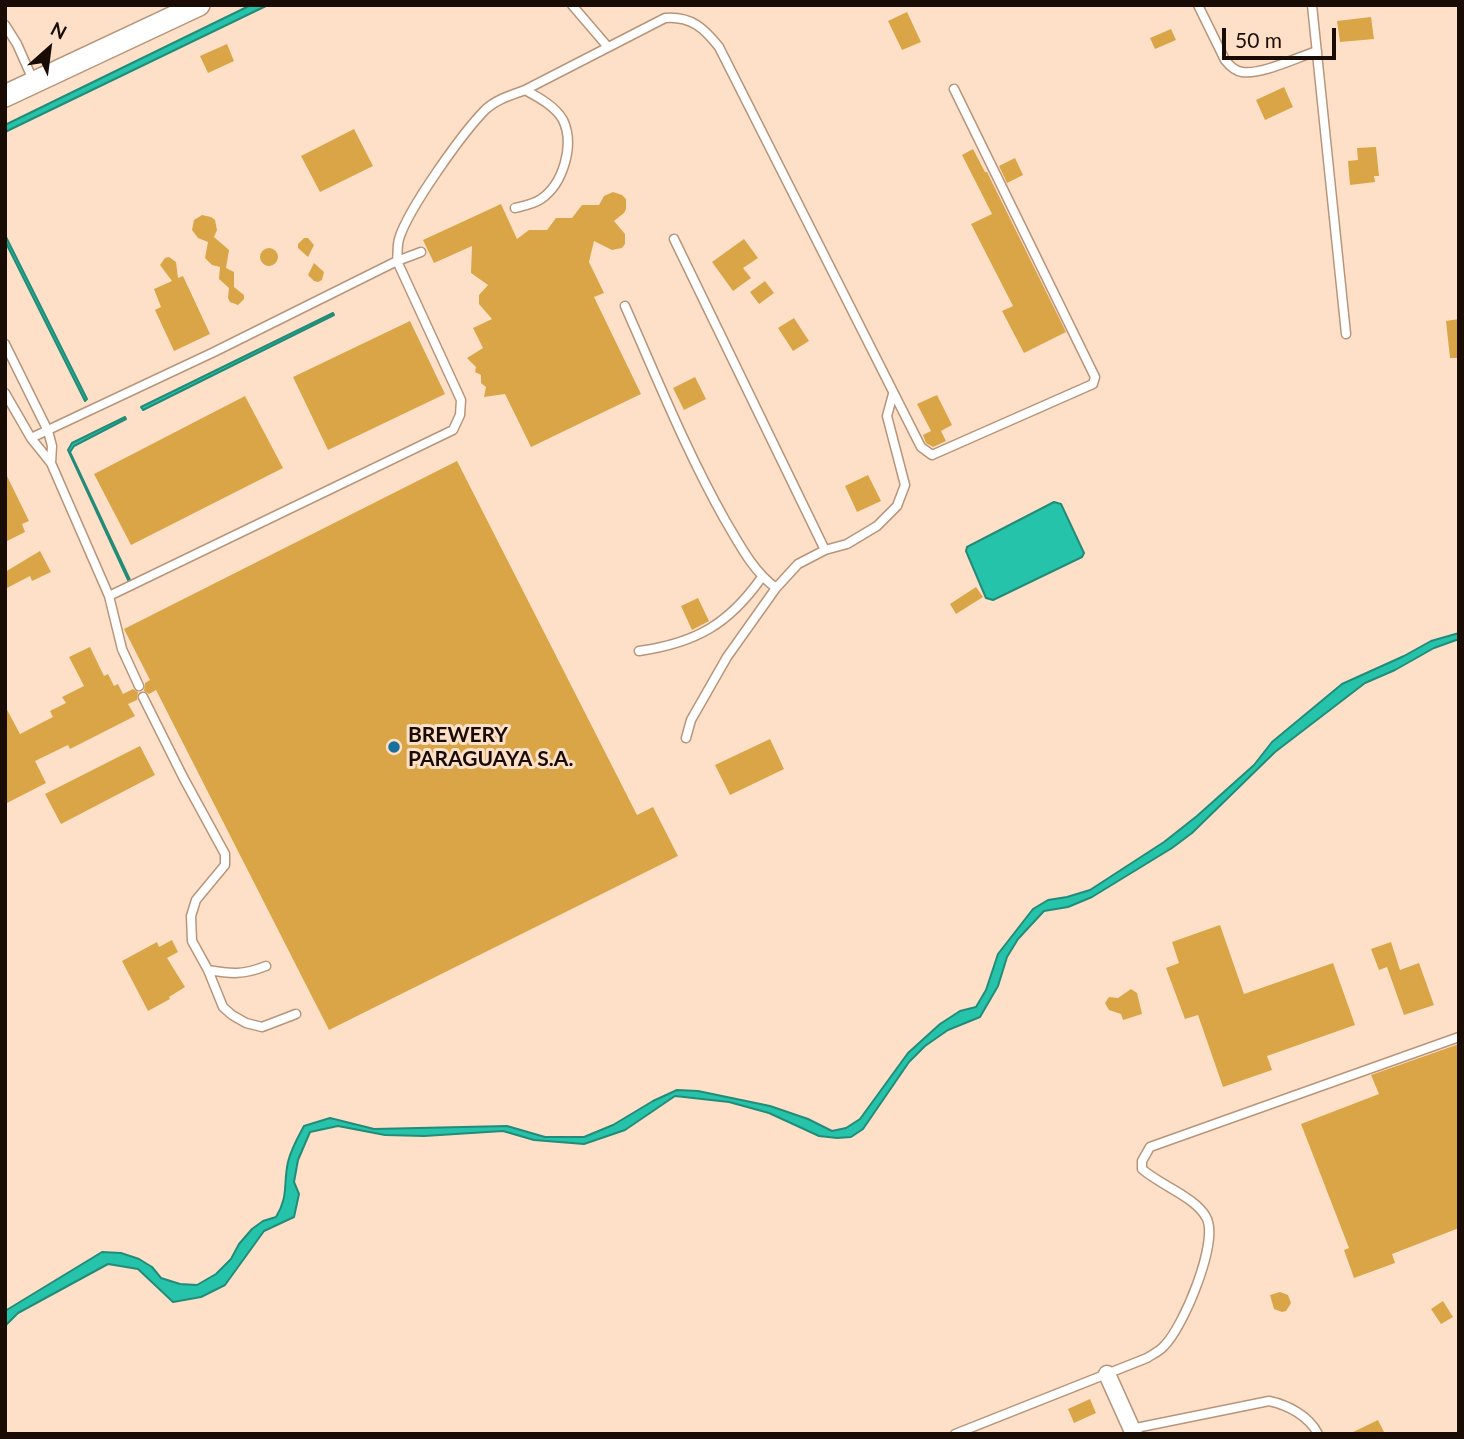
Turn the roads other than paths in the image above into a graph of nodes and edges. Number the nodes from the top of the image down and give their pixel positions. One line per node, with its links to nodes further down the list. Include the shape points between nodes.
1 (199, 5): 8 (main road)
2 (572, 5): 6 (lane)
3 (1198, 5): 7 (lane, via 1225,60 1242,72 1260,71)
4 (1312, 5): 7 (lane)
5 (5, 25): 8 (lane)
6 (608, 47): 10 (lane); 20 (lane, via 665,18 679,17 705,29 719,47)
7 (1317, 51): 17 (lane)
8 (34, 83): 11 (main road)
9 (954, 89): 20 (lane, via 1093,370 1093,384 932,455 921,447)
10 (524, 90): 12 (lane, via 552,107 563,120 566,156 562,173 541,199); 15 (lane, via 488,108 466,133 409,215)
11 (5, 96)
12 (515, 208)
13 (674, 239): 24 (lane)
14 (421, 252): 15 (lane)
15 (397, 261): 21 (lane); 27 (lane, via 461,400 453,430)
16 (625, 306): 25 (lane, via 703,482)
17 (1346, 334)
18 (5, 345): 21 (lane)
19 (5, 393): 22 (lane)
20 (893, 394): 24 (lane, via 887,416 902,465 902,496 877,526 847,544)
21 (48, 431): 22 (lane); 23 (lane)
22 (31, 438): 23 (lane)
23 (51, 463): 27 (lane)
24 (825, 550): 26 (lane, via 798,564)
25 (762, 577): 26 (lane); 28 (lane, via 721,623 668,647)
26 (776, 587): 31 (lane, via 726,657)
27 (109, 596): 29 (lane, via 122,649)
28 (639, 651)
29 (139, 686)
30 (144, 697): 33 (lane, via 225,854 225,865 196,900 191,916 192,941)
31 (686, 738)
32 (266, 966): 33 (lane, via 236,974)
33 (208, 970): 34 (lane, via 223,1007 246,1023 262,1027)
34 (296, 1014)
35 (1459, 1037): 36 (lane, via 1150,1147 1142,1169 1201,1210 1208,1219 1208,1251 1197,1286 1164,1346 1147,1359)
36 (1107, 1374): 37 (street); 38 (lane)
37 (1133, 1431): 39 (lane, via 1269,1401 1285,1404 1314,1424)
38 (955, 1434)
39 (1318, 1434)

